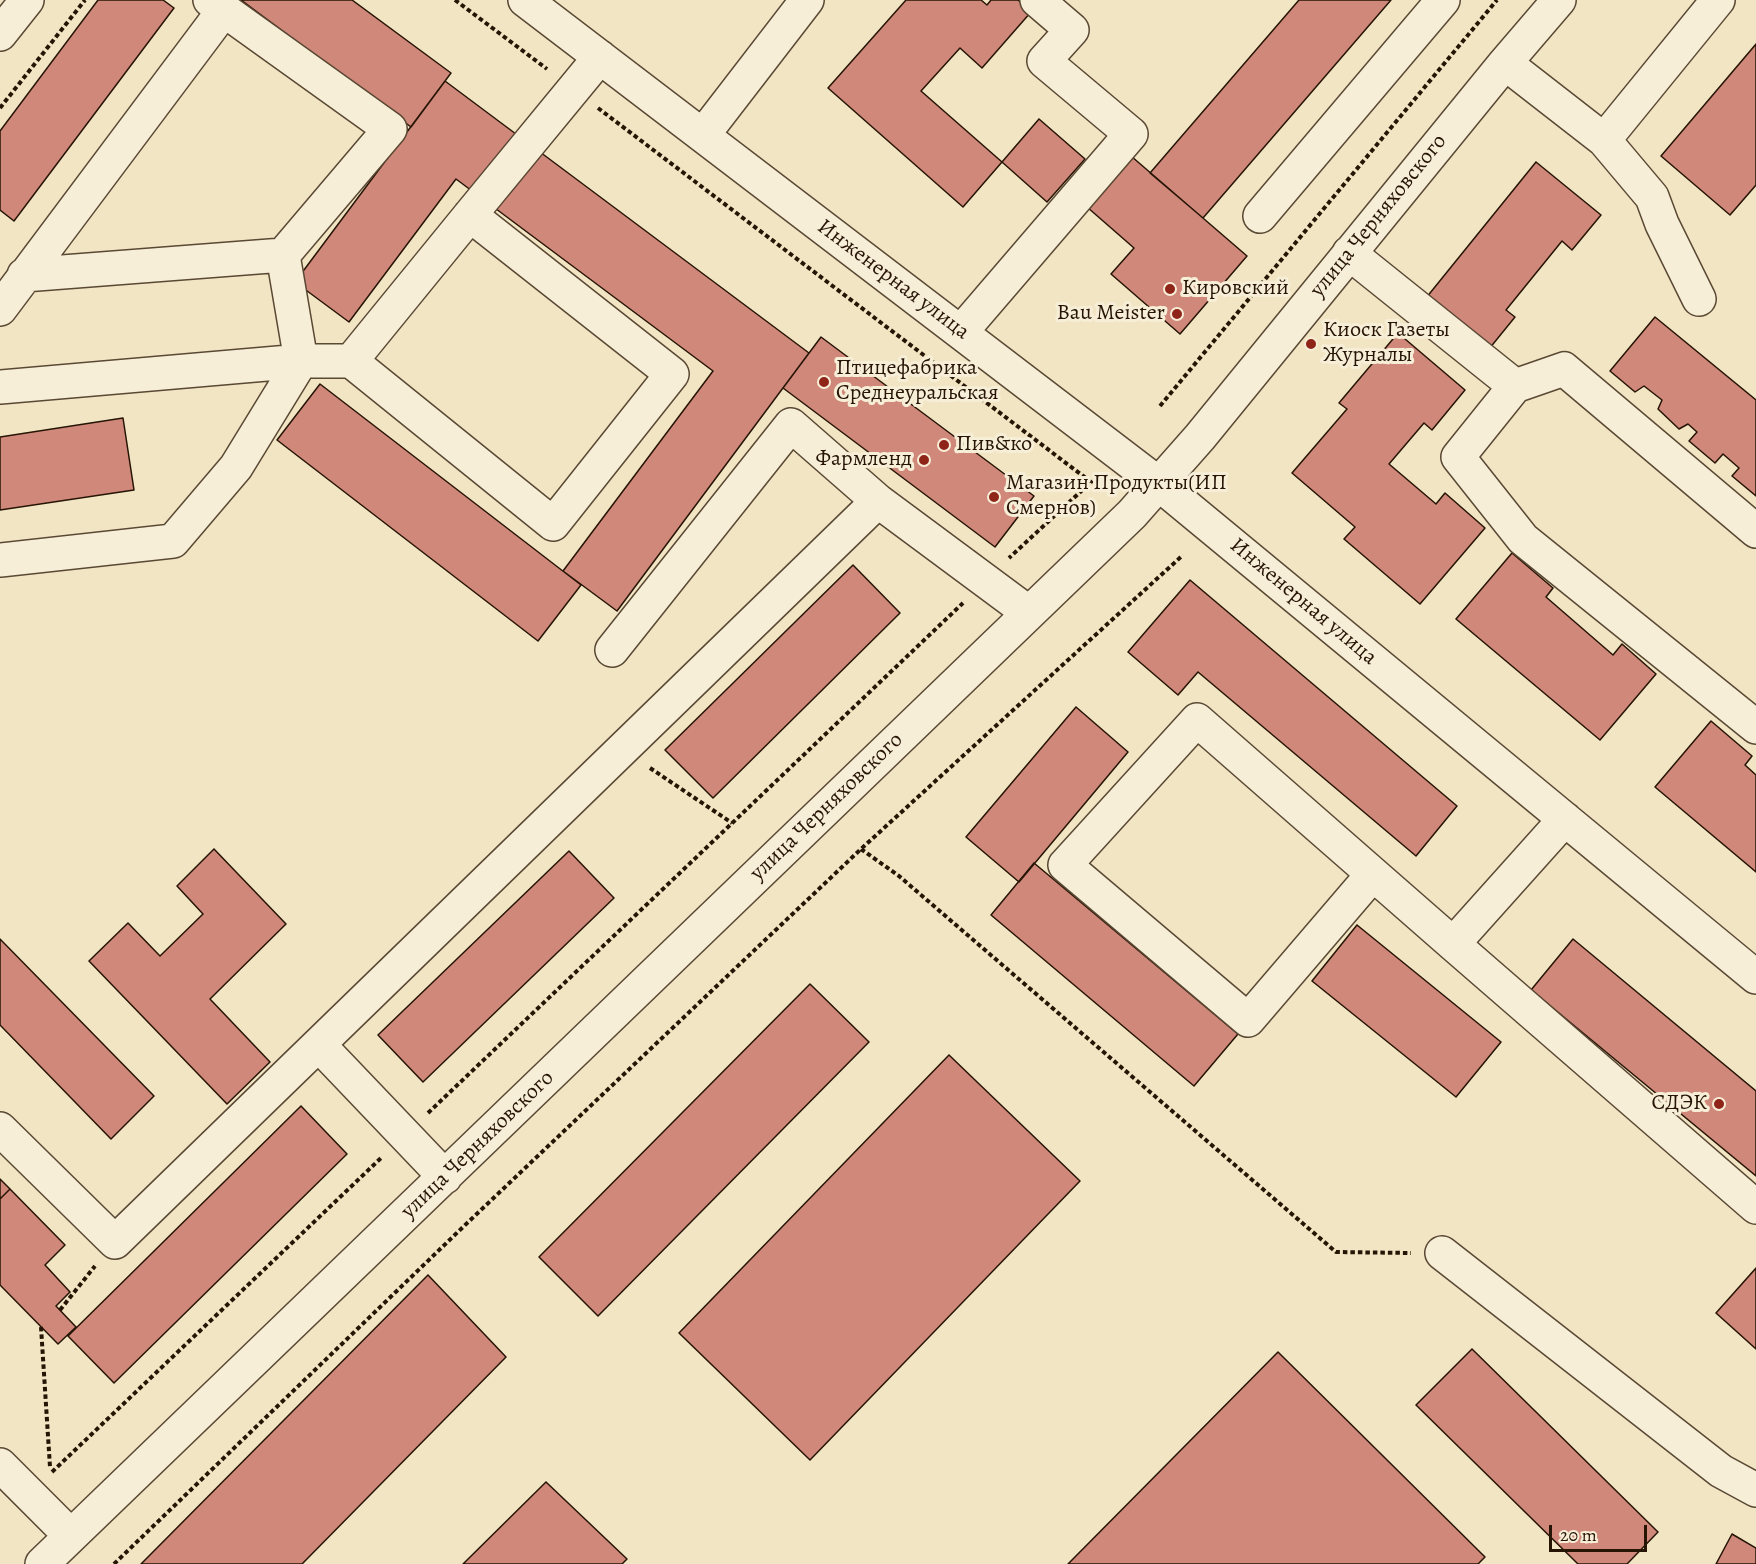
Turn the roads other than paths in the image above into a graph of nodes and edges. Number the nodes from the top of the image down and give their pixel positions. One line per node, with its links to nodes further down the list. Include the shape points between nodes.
1 (525, 0): 10 (street, Инженерная улица)
2 (807, 0): 12 (street)
3 (1037, 0): 21 (street, via 1072,30 1044,61 1131,134)
4 (1443, 0): 15 (street)
5 (1559, 0): 11 (street, улица Черняховского)
6 (1718, 0): 13 (street)
7 (24, 1): 9 (street)
8 (217, 5): 17 (street, via 390,129); 18 (street)
9 (0, 34)
10 (600, 57): 12 (street, Инженерная улица); 14 (street)
11 (1504, 63): 13 (street); 16 (street, улица Черняховского)
12 (703, 135): 21 (street, Инженерная улица)
13 (1604, 140): 19 (street, via 1652,197)
14 (470, 215): 23 (street); 23 (street, via 672,374 553,524)
15 (1260, 216)
16 (1349, 253): 24 (street); 26 (street, улица Черняховского)
17 (283, 255): 18 (street); 22 (street)
18 (24, 275): 20 (street)
19 (1700, 299)
20 (0, 309)
21 (962, 332): 26 (street, Инженерная улица)
22 (301, 361): 23 (street); 25 (street); 29 (street, via 236,467 173,541)
23 (351, 361)
24 (1515, 386): 28 (street, via 1564,369); 32 (street, via 1458,457 1522,539)
25 (0, 387)
26 (1159, 484): 30 (street, улица Черняховского); 33 (street, Инженерная улица)
27 (878, 501): 30 (street); 31 (street, via 791,425); 37 (street)
28 (1756, 531)
29 (0, 560)
30 (1029, 613): 39 (street, улица Черняховского)
31 (612, 650)
32 (1756, 727)
33 (1565, 819): 35 (street); 36 (street, Инженерная улица)
34 (1374, 874): 34 (street, via 1197,720 1065,865 1248,1020); 35 (street)
35 (1453, 944): 40 (street)
36 (1756, 977)
37 (319, 1045): 38 (street, via 115,1242); 39 (street)
38 (0, 1129)
39 (445, 1177): 44 (street, улица Черняховского)
40 (1756, 1208)
41 (1442, 1253): 43 (street, via 1721,1471)
42 (0, 1465): 44 (street)
43 (1756, 1490)
44 (71, 1536): 45 (street, улица Черняховского)
45 (42, 1564)

